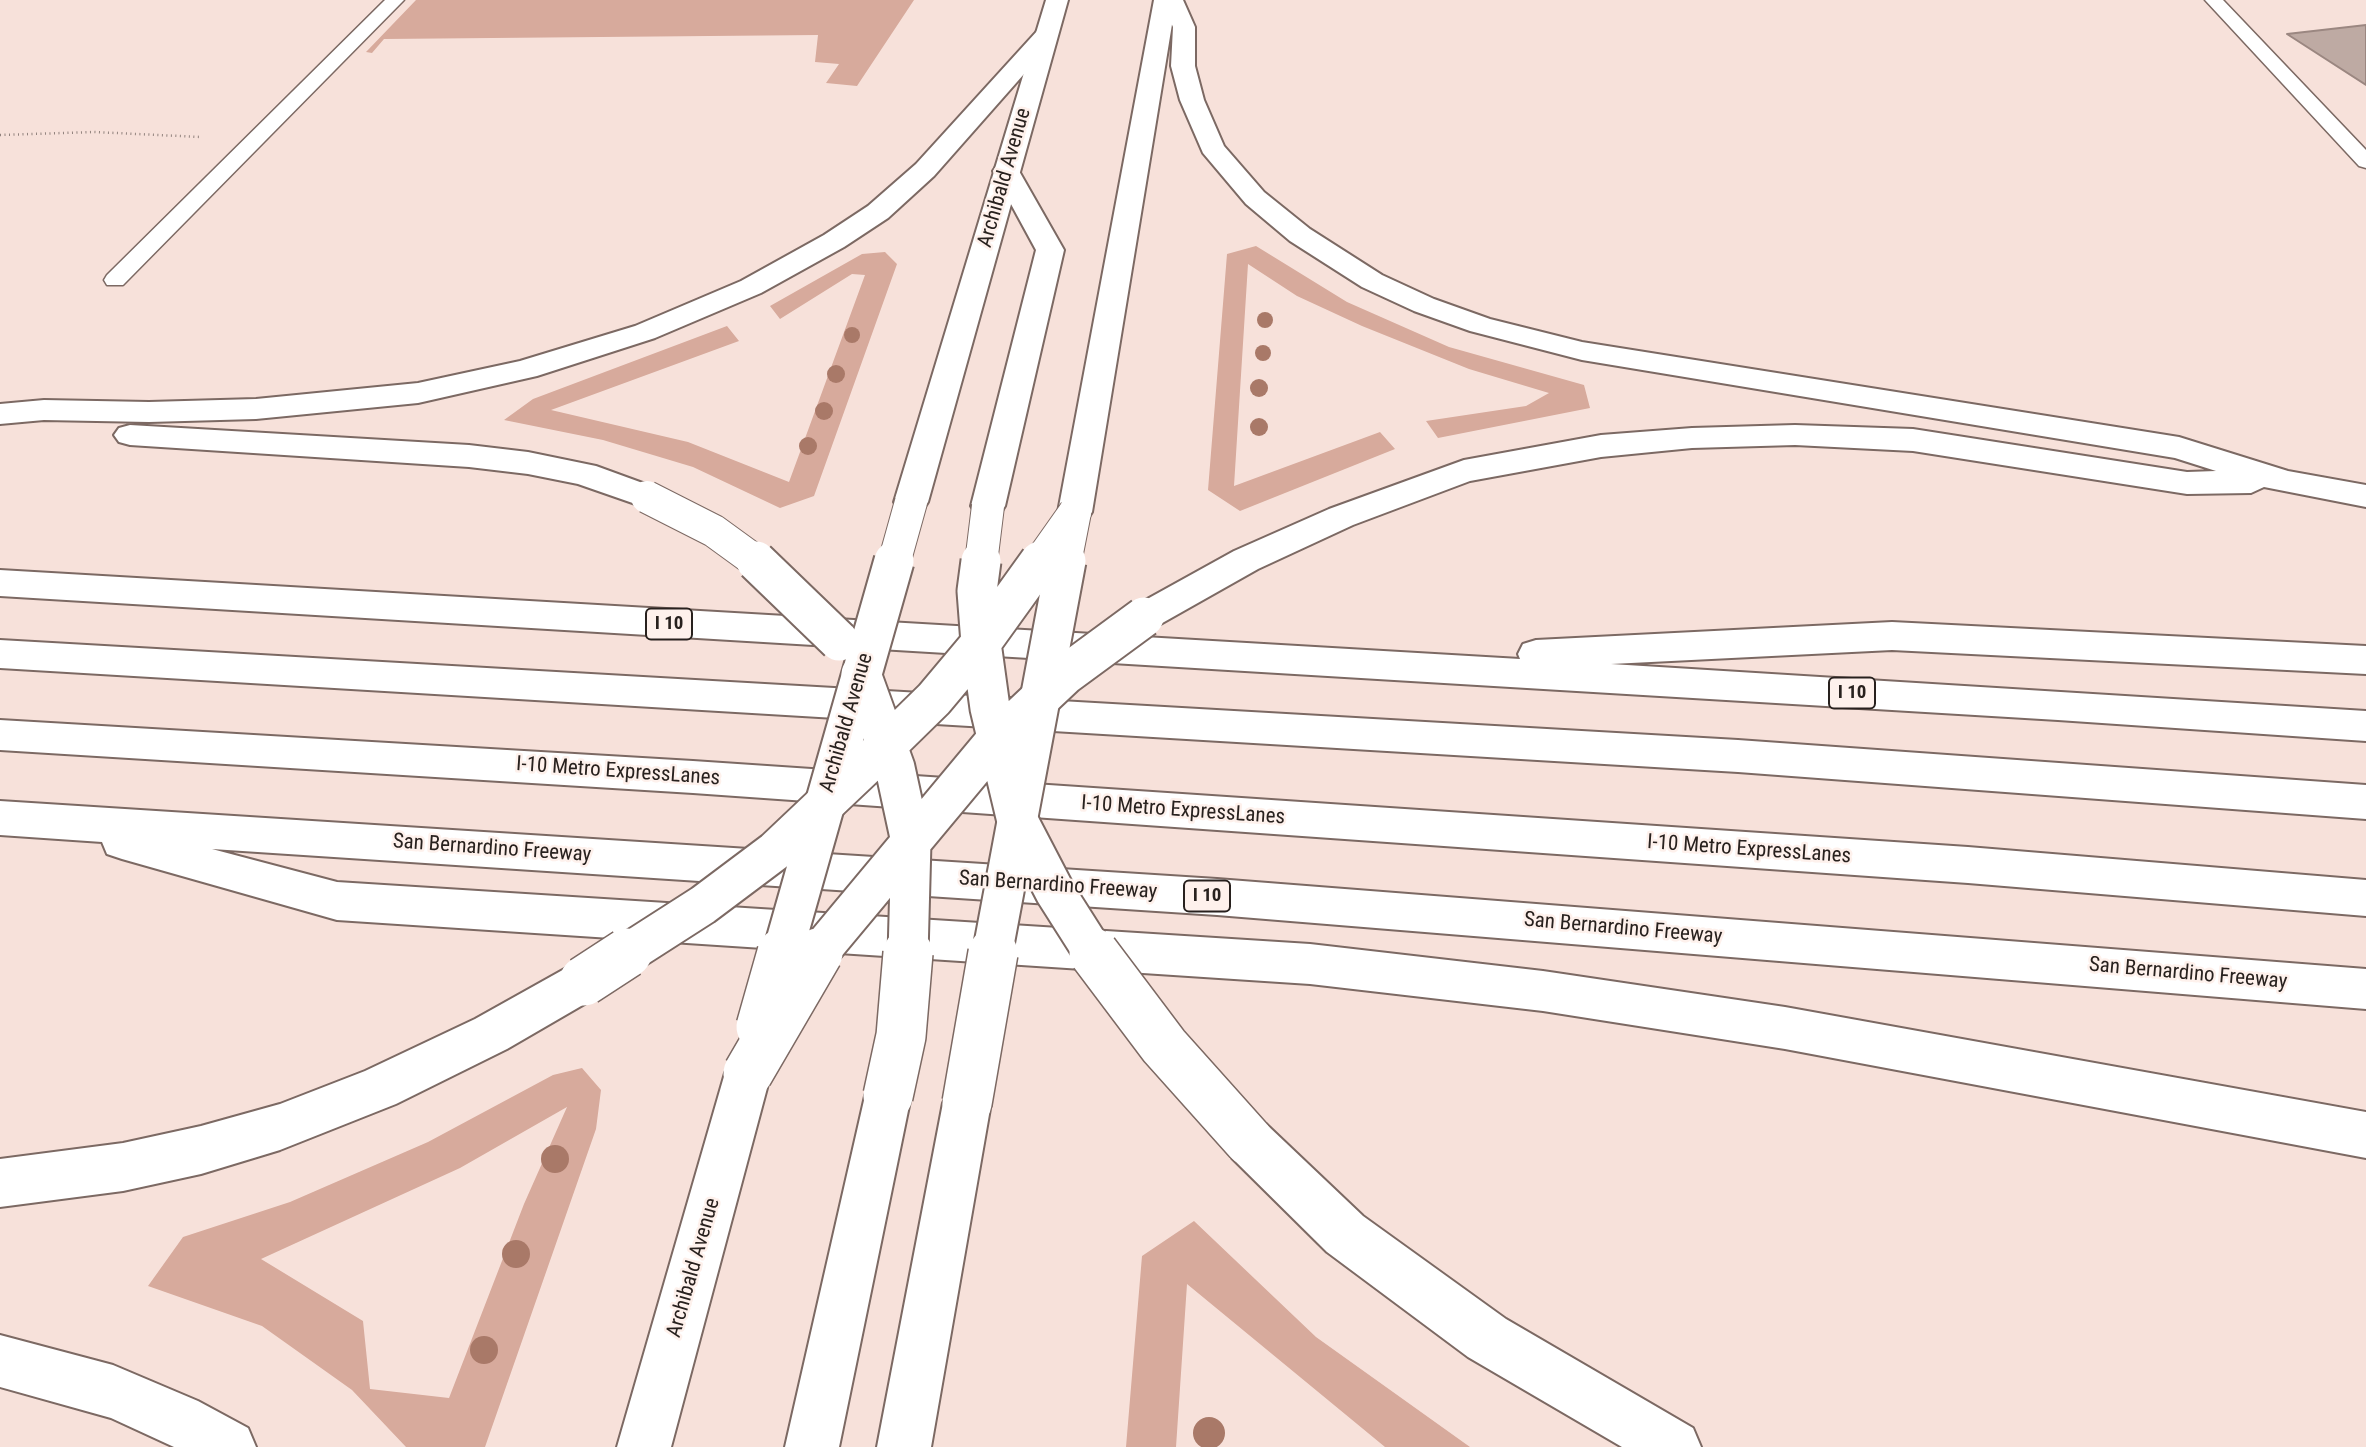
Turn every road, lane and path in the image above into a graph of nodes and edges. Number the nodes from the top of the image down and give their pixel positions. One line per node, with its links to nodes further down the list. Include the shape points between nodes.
1 (395, 0): 8 (lane)
2 (1057, 0): 6 (main road, Archibald Avenue)
3 (1165, 0): 16 (main road)
4 (1172, 0): 14 (main road, via 1184,27 1184,66 1192,100 1212,148 1255,198 1300,235 1372,281 1424,305 1480,325 1582,351 2179,448)
5 (2214, 0): 9 (lane)
6 (1046, 35): 10 (main road, Archibald Avenue); 12 (main road, via 925,170 878,212 751,287 645,332 526,369 418,393 256,409)
7 (0, 135): 8 (path, via 94,132)
8 (254, 140): 11 (lane)
9 (2366, 162)
10 (1006, 172): 18 (main road, bridge, via 1049,250 988,506 977,591); 22 (main road, Archibald Avenue, bridge)
11 (115, 280)
12 (0, 414)
13 (0, 428): 22 (main road, bridge, via 469,456 584,474 647,497 752,556 839,641)
14 (2285, 482): 15 (main road); 23 (main road, bridge, via 2187,483 1913,440 1795,435 1601,446 1464,471 1341,517 1235,566 1144,617)
15 (2366, 496)
16 (1075, 512): 18 (main road, bridge); 23 (main road, bridge)
17 (0, 583): 21 (main road, I 10)
18 (981, 643): 26 (main road, bridge); 27 (main road, bridge)
19 (0, 654): 28 (main road, via 1724,755)
20 (2366, 660): 21 (main road, via 1892,636)
21 (1338, 664): 24 (main road, I 10)
22 (861, 674): 27 (main road, bridge); 29 (main road, Archibald Avenue, bridge)
23 (1038, 698): 26 (main road, bridge); 30 (main road, bridge)
24 (2366, 726)
25 (0, 735): 34 (main road, I-10 Metro ExpressLanes, via 748,780 1968,865)
26 (997, 739): 30 (main road, bridge); 33 (main road, bridge)
27 (887, 745): 29 (main road, bridge); 33 (main road, bridge)
28 (2366, 802)
29 (824, 804): 36 (main road, Archibald Avenue, bridge); 38 (main road, bridge, via 775,851 703,905 584,981 491,1034 379,1088 280,1127 201,1150 123,1167)
30 (1016, 817): 43 (main road, bridge); 44 (main road, bridge, via 1087,944 1164,1046 1249,1141 1345,1234 1486,1338)
31 (0, 818): 32 (main road, San Bernardino Freeway / I 10)
32 (46, 821): 35 (main road, San Bernardino Freeway / I 10, via 1203,896); 37 (main road, via 337,901 1310,964 1543,991 1785,1028)
33 (911, 842): 36 (main road, bridge, via 815,957); 42 (main road, bridge, via 911,924 902,1023)
34 (2366, 898)
35 (2366, 989)
36 (748, 1073): 41 (main road, Archibald Avenue)
37 (2366, 1135)
38 (0, 1183)
39 (0, 1361): 40 (main road, via 113,1392)
40 (229, 1447)
41 (644, 1447)
42 (812, 1447)
43 (904, 1447)
44 (1674, 1447)

